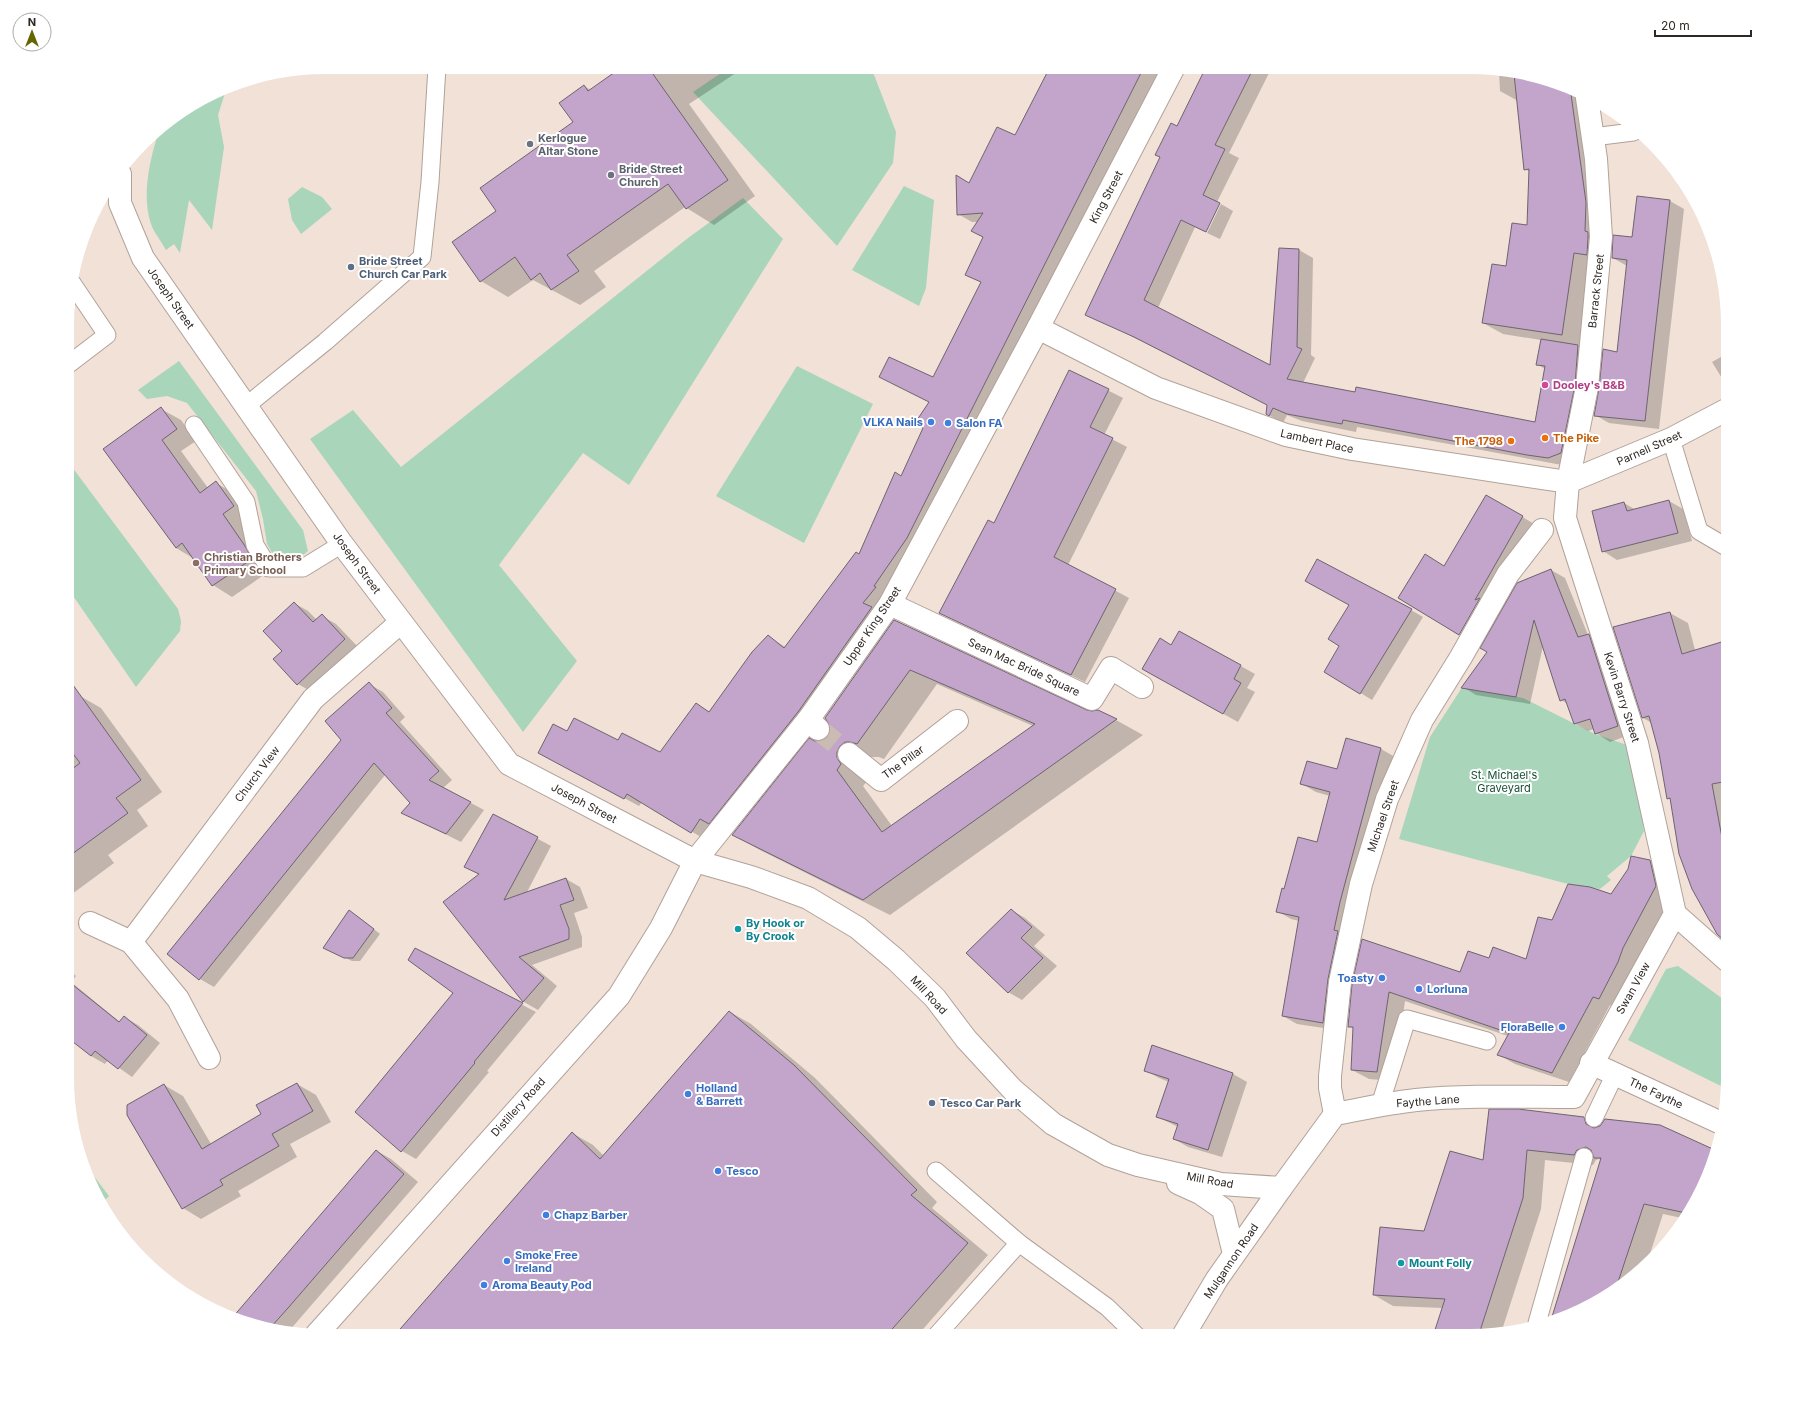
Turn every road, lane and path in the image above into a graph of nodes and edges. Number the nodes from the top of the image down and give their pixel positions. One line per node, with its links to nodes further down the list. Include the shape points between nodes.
1 (437, 74): 10 (lane, via 430,182 422,257 325,342)
2 (1170, 74): 8 (main road, King Street)
3 (1588, 104): 5 (main road, Barrack Street)
4 (1631, 132): 5 (lane)
5 (1593, 137): 14 (main road, Barrack Street, via 1601,237 1587,387)
6 (120, 180): 10 (main road, Joseph Street, via 120,203 143,258)
7 (76, 290): 9 (lane, via 107,335)
8 (1038, 328): 14 (main road, Lambert Place, via 1156,388 1286,435 1352,449); 18 (main road, Upper King Street)
9 (74, 360)
10 (246, 406): 16 (main road, Joseph Street)
11 (1721, 413): 13 (main road, Parnell Street)
12 (194, 426): 16 (lane, via 246,502 255,545 268,568 303,568)
13 (1671, 439): 14 (main road, Parnell Street); 17 (lane, via 1699,531)
14 (1568, 482): 24 (main road, Kevin Barry Street, via 1565,518 1637,743)
15 (1542, 530): 33 (main road, Michael Street, via 1508,574 1461,658 1422,720 1387,799 1361,884 1340,982 1330,1076)
16 (342, 544): 19 (main road, Joseph Street)
17 (1721, 544)
18 (890, 604): 20 (main road, Sean Mac Bride Square, via 1092,700 1111,668); 23 (main road, Upper King Street, via 813,724)
19 (401, 622): 23 (main road, Joseph Street, via 509,764); 26 (main road, Church View, via 314,699)
20 (1142, 687)
21 (957, 721): 22 (main road, The Pillar, via 881,780)
22 (849, 754)
23 (696, 861): 37 (main road, Mill Road, via 751,877 808,898 858,928 935,998 966,1039 1013,1090 1053,1124 1108,1155); 43 (main road, Distillery Road, via 661,928 619,996)
24 (1675, 914): 27 (main road); 30 (main road, Swan View)
25 (90, 924): 26 (main road)
26 (131, 942): 29 (main road, via 178,999)
27 (1721, 955)
28 (1487, 1041): 32 (lane, via 1407,1019)
29 (209, 1058)
30 (1592, 1063): 31 (main road, The Faythe); 32 (main road, Faythe Lane, via 1574,1098 1494,1097 1417,1100)
31 (1615, 1074): 34 (lane); 35 (main road, The Faythe)
32 (1380, 1105): 33 (main road, Faythe Lane)
33 (1335, 1114): 39 (main road)
34 (1594, 1118)
35 (1717, 1121)
36 (1584, 1156): 42 (lane)
37 (1138, 1165): 39 (main road, Mill Road, via 1220,1184); 41 (main road, Mill Road, via 1200,1193 1223,1209)
38 (936, 1171): 40 (lane)
39 (1282, 1188): 41 (main road, Mulgannon Road)
40 (1019, 1243): 44 (lane); 45 (lane, via 1108,1306)
41 (1234, 1254): 46 (main road, Mulgannon Road)
42 (1538, 1319)
43 (322, 1329)
44 (942, 1329)
45 (1130, 1329)
46 (1187, 1329)

